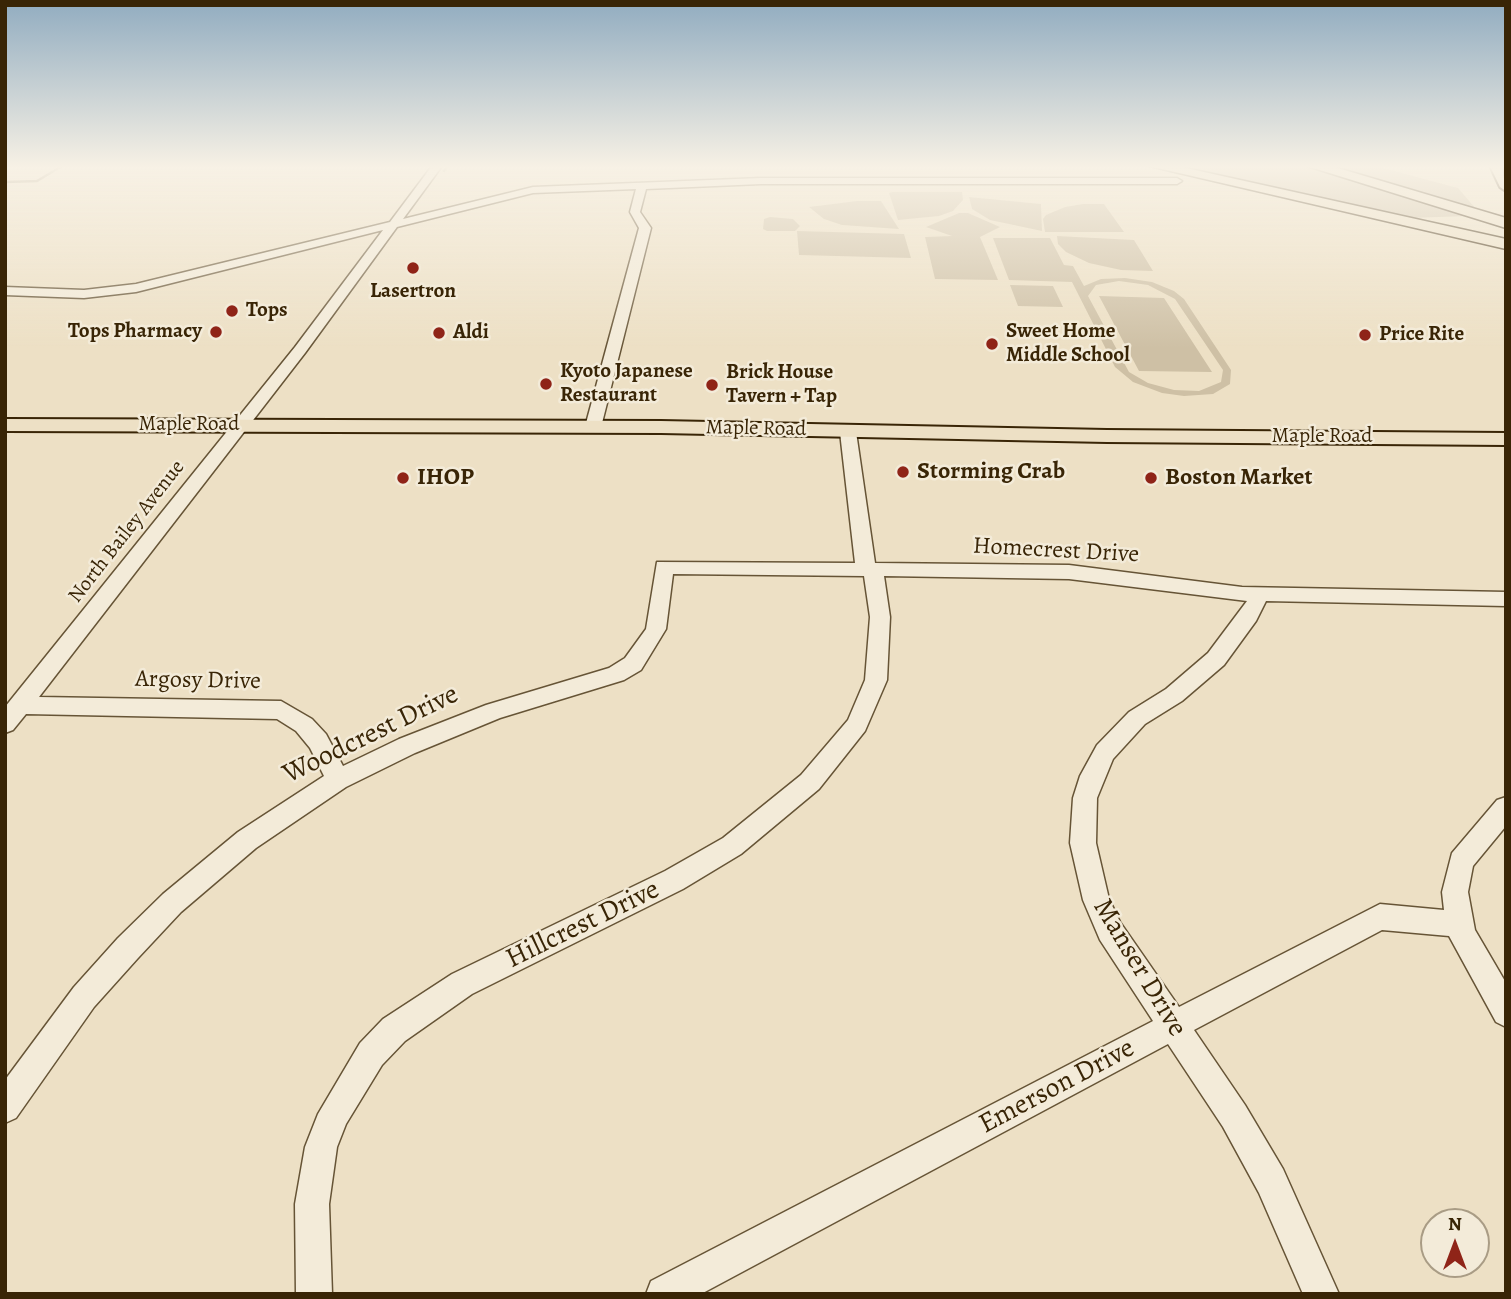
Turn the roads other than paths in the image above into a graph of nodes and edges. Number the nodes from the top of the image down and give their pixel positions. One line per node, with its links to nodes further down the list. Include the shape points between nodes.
1 (361, 227): 8 (street, via 127,290 84,294)
2 (392, 227): 10 (street, North Bailey Avenue)
3 (644, 227): 11 (street)
4 (1476, 227): 7 (highway)
5 (1481, 227): 7 (highway)
6 (1484, 227): 7 (highway)
7 (1504, 232)
8 (5, 291)
9 (5, 425): 10 (main road, Maple Road)
10 (239, 425): 11 (main road, Maple Road); 18 (street, North Bailey Avenue)
11 (593, 427): 12 (main road, Maple Road)
12 (848, 432): 13 (main road, Maple Road); 14 (street, Hillcrest Drive)
13 (1506, 439)
14 (869, 569): 15 (street, Homecrest Drive, via 1069,572); 17 (street, Homecrest Drive, via 664,568); 26 (street, Hillcrest Drive, via 880,617 876,680 856,725 810,782 732,846 674,880 462,984 394,1030 371,1054 345,1093 321,1147 312,1203)
15 (1260, 594): 16 (street, Homecrest Drive); 24 (street, Manser Drive, via 1216,659 1118,736 1092,776 1085,798 1083,843 1096,900 1110,931)
16 (1506, 599)
17 (656, 629): 20 (street, Woodcrest Drive, via 642,654 616,674 461,723)
18 (20, 705): 19 (street, North Bailey Avenue); 20 (street, Argosy Drive, via 281,710 304,724 318,741)
19 (5, 724)
20 (338, 780): 25 (street, Woodcrest Drive, via 247,840 172,903 84,997)
21 (1506, 808): 22 (street, via 1461,861 1455,892)
22 (1459, 924): 23 (street); 24 (street, Emerson Drive, via 1380,916)
23 (1506, 1012)
24 (1172, 1026): 27 (street, Emerson Drive); 28 (street, Manser Drive, via 1234,1116 1271,1181)
25 (5, 1107)
26 (314, 1294)
27 (664, 1294)
28 (1321, 1294)

